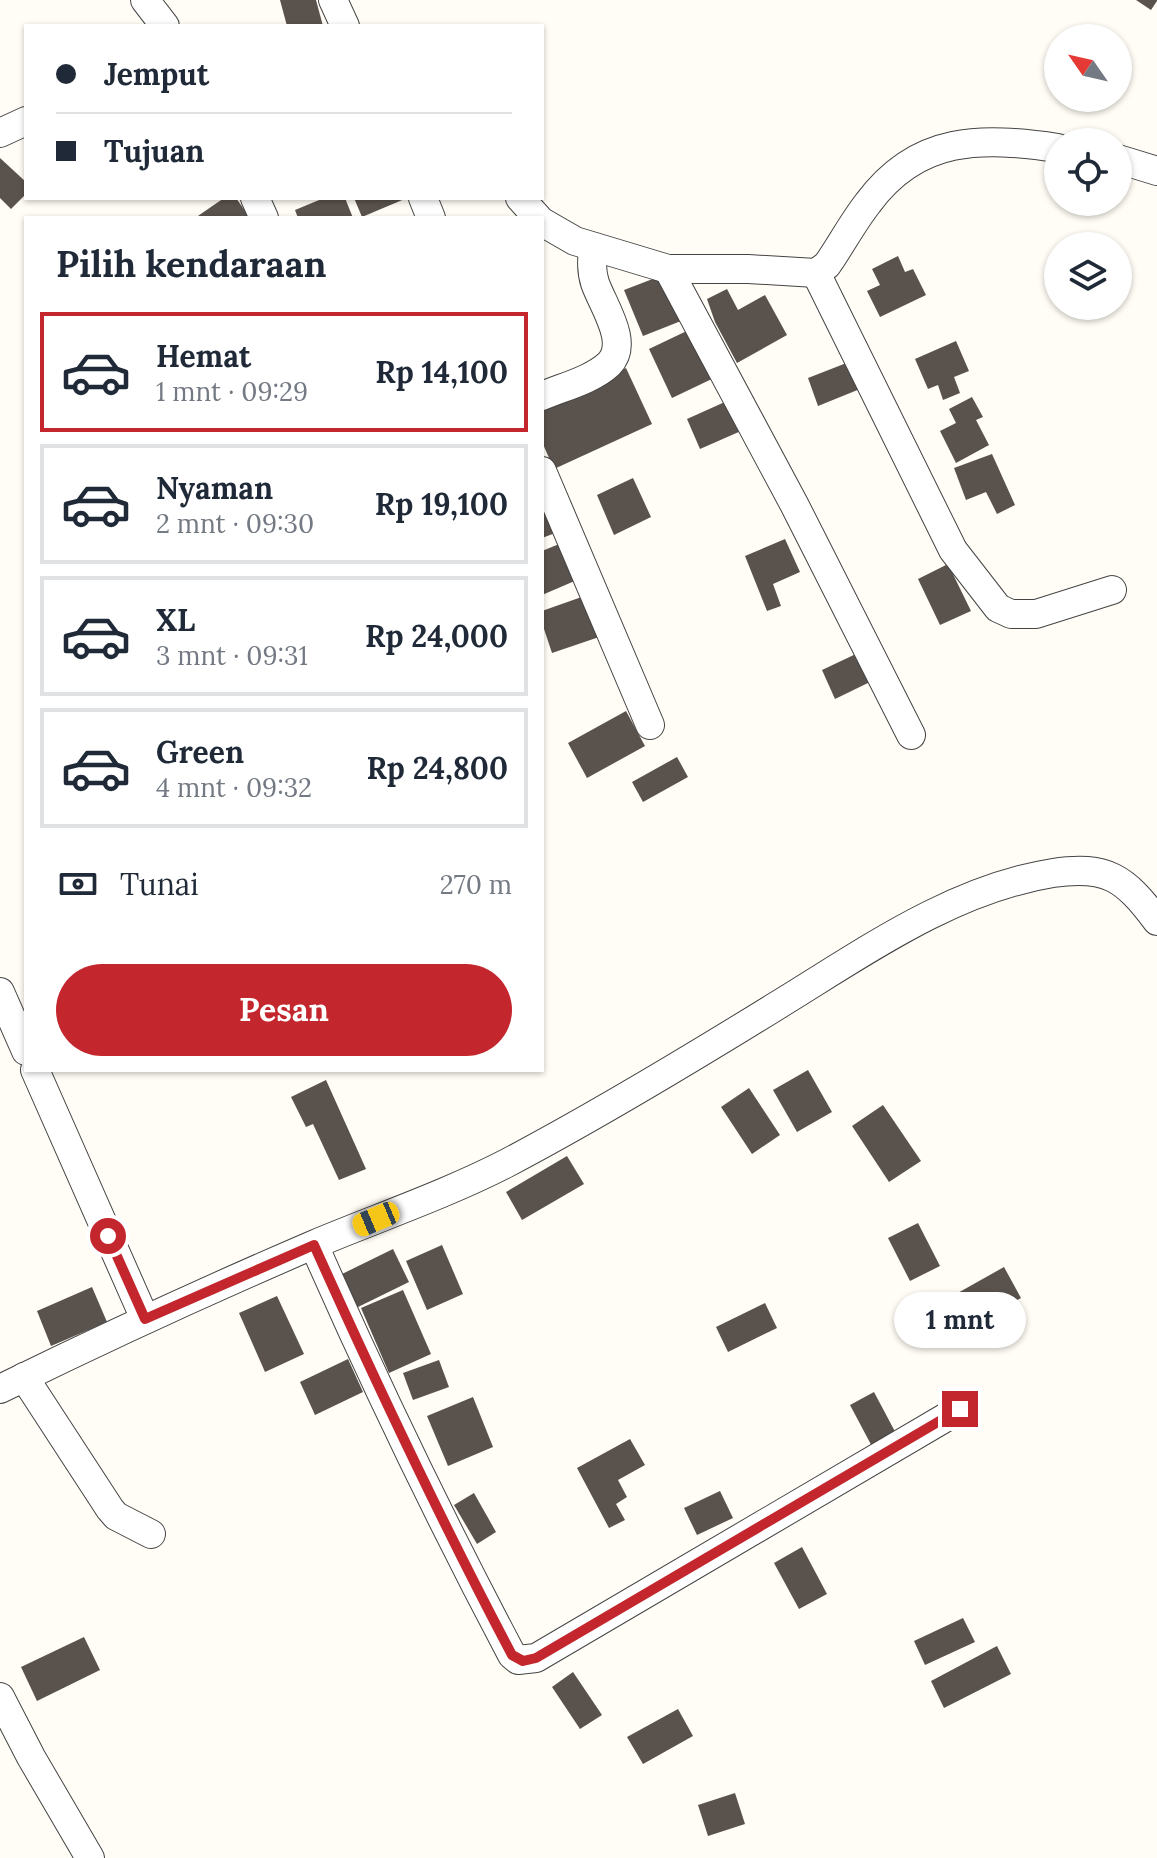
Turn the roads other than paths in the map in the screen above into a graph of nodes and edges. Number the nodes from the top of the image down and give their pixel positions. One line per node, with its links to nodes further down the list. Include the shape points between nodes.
1 (145, 0): 3 (street)
2 (333, 0): 4 (street)
3 (163, 24)
4 (344, 24)
5 (24, 122): 6 (street)
6 (0, 133)
7 (1044, 147): 15 (street, via 988,142 939,149 910,160 878,190 827,265)
8 (1132, 163): 9 (street)
9 (1157, 171)
10 (522, 200): 11 (street)
11 (536, 216)
12 (544, 223): 13 (street)
13 (593, 247): 14 (street); 16 (street, via 591,268 613,327 615,355 596,374)
14 (668, 269): 15 (street); 20 (street)
15 (816, 273): 18 (street, via 953,550 998,608 1036,614)
16 (544, 395)
17 (544, 476): 19 (street)
18 (1112, 590)
19 (650, 725)
20 (911, 735)
21 (1157, 921): 25 (street, via 1138,895 1115,878 1088,869 982,893 900,931 628,1097 503,1165)
22 (0, 992): 23 (street)
23 (24, 1046)
24 (36, 1072): 26 (street)
25 (314, 1245): 26 (street); 28 (street, via 473,1581 518,1660 536,1658)
26 (145, 1319): 27 (street)
27 (12, 1383): 29 (street, via 116,1516)
28 (960, 1409)
29 (151, 1534)
30 (0, 1697): 31 (street)
31 (90, 1858)

